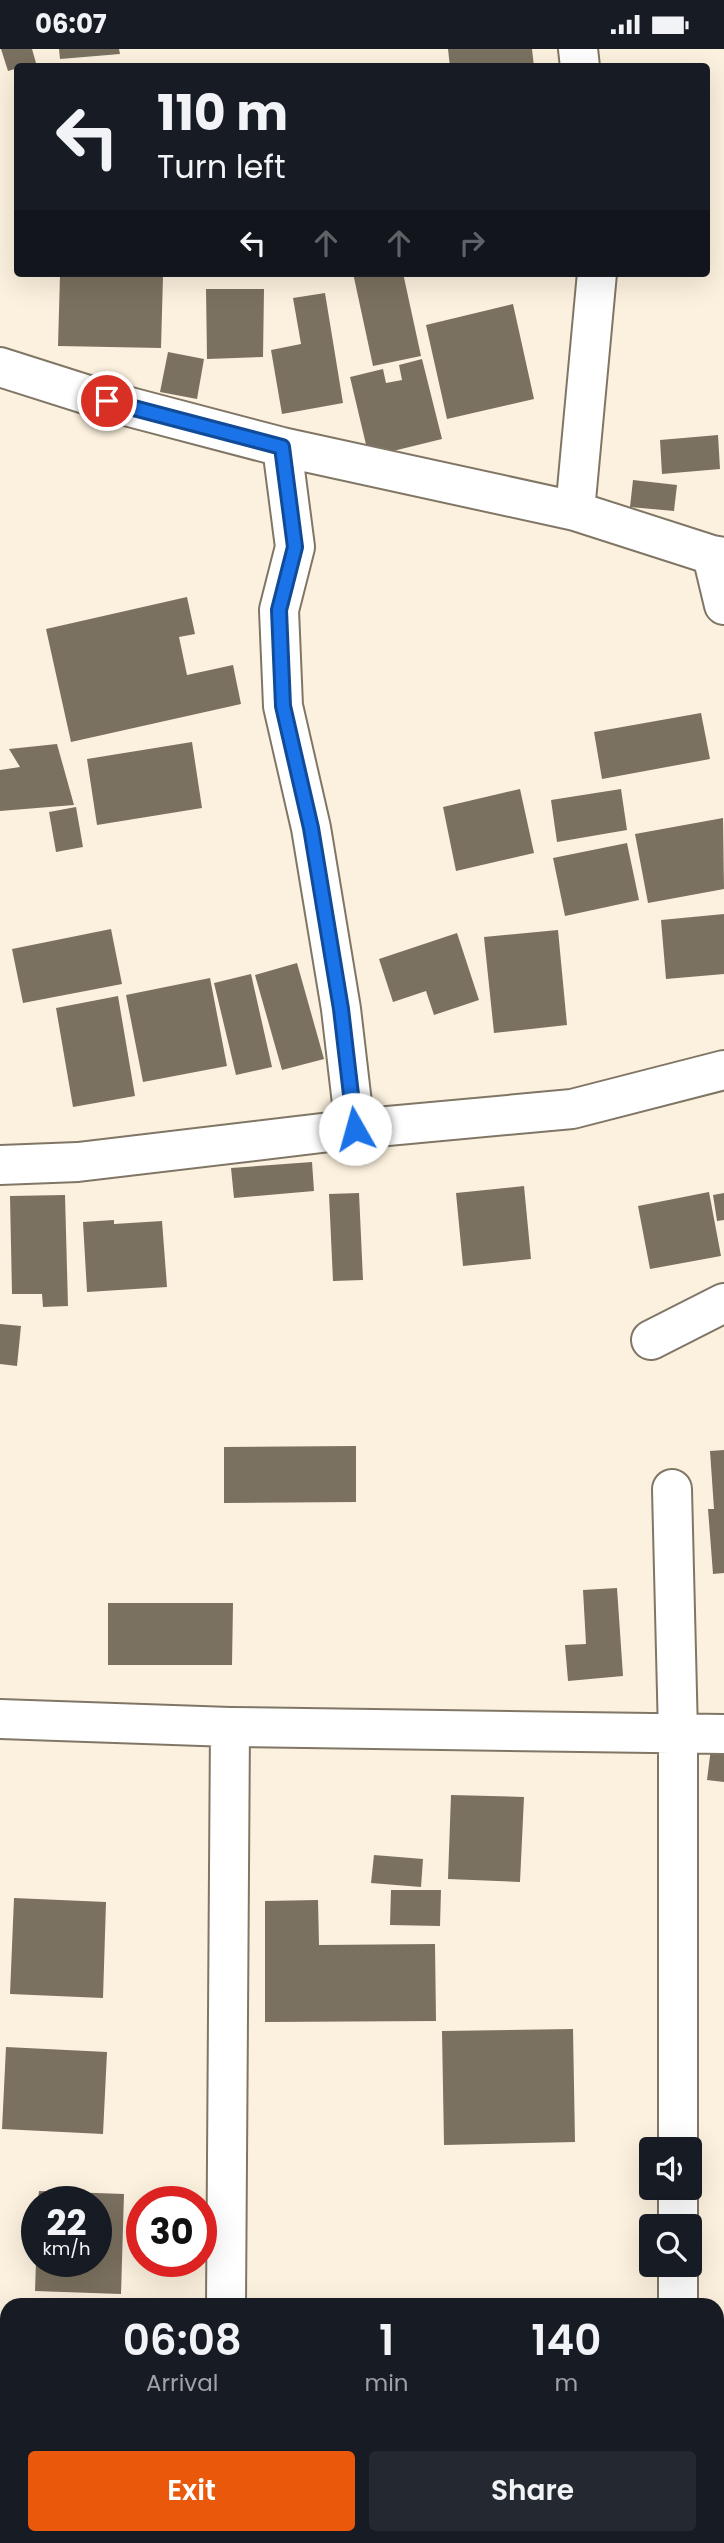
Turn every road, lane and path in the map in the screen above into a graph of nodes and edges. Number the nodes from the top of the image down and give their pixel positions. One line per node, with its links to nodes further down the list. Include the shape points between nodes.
1 (597, 277): 4 (street)
2 (0, 367): 3 (street, via 107,401)
3 (282, 447): 4 (street); 8 (street, via 295,547 279,610 283,706 311,828 341,1009)
4 (575, 511): 5 (street)
5 (718, 556): 6 (street)
6 (724, 605)
7 (724, 1070): 8 (street, via 572,1109)
8 (355, 1129): 9 (street, via 78,1162)
9 (0, 1165)
10 (724, 1303): 11 (street)
11 (651, 1340)
12 (673, 1489): 15 (street)
13 (0, 1719): 14 (street)
14 (230, 1727): 15 (street); 19 (street)
15 (678, 1734): 16 (street); 17 (street)
16 (724, 1734)
17 (678, 2137)
18 (678, 2277): 20 (street)
19 (226, 2298)
20 (678, 2298)

